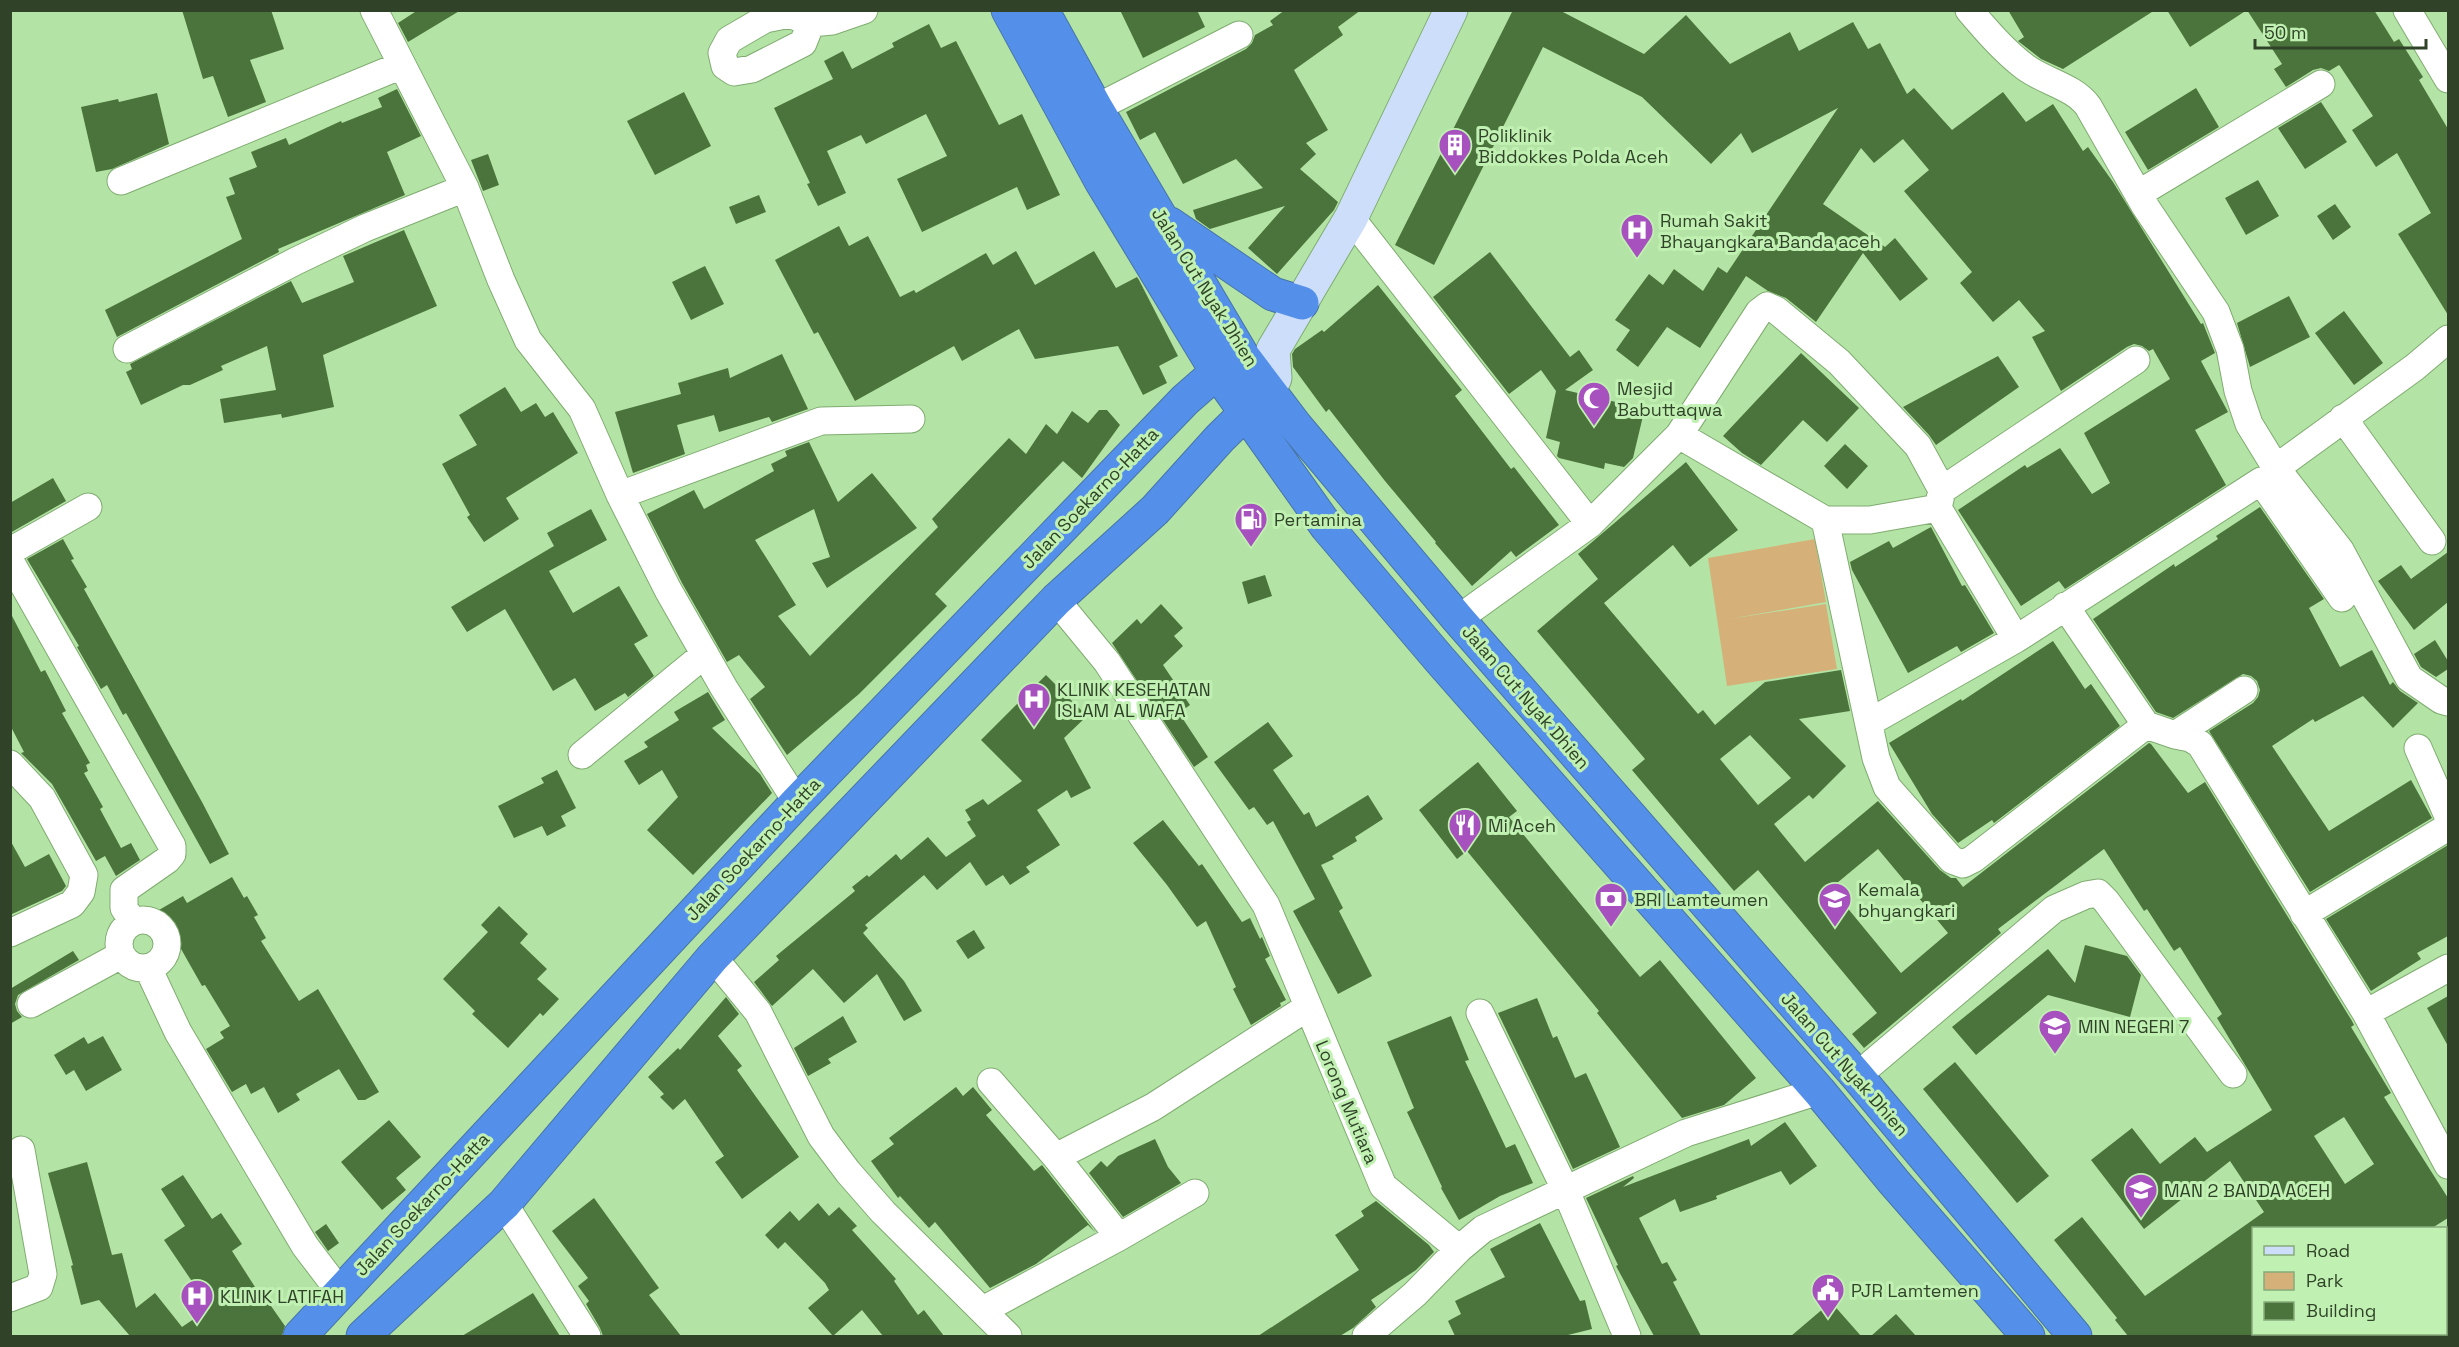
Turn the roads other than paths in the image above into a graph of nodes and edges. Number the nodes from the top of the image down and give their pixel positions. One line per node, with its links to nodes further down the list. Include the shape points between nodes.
1 (374, 10): 10 (street)
2 (864, 10): 8 (street, via 832,21)
3 (1008, 10): 22 (highway, Jalan Cut Nyak Dhien, via 1101,181)
4 (1042, 10): 13 (highway, Jalan Cut Nyak Dhien)
5 (1451, 10): 18 (main road)
6 (1969, 10): 16 (street, via 2026,68 2080,96)
7 (2407, 10): 11 (street)
8 (811, 23)
9 (1239, 35): 13 (street)
10 (402, 65): 14 (street); 15 (street)
11 (2448, 79)
12 (2321, 84): 16 (street)
13 (1096, 108): 17 (highway, Jalan Cut Nyak Dhien)
14 (121, 181)
15 (465, 188): 21 (street, via 365,228); 30 (street, via 528,340 582,409)
16 (2138, 194): 29 (street, via 2216,312 2249,424)
17 (1161, 218): 19 (highway, via 1273,294); 22 (highway, Jalan Cut Nyak Dhien)
18 (1351, 218): 19 (main road); 34 (street)
19 (1302, 303): 22 (main road)
20 (2448, 339): 26 (street)
21 (127, 349)
22 (1244, 359): 24 (highway, Jalan Cut Nyak Dhien); 25 (highway, Jalan Cut Nyak Dhien); 52 (highway, Jalan Soekarno-Hatta, via 1185,400)
23 (2136, 360): 31 (street)
24 (1270, 389): 25 (highway); 41 (highway, Jalan Cut Nyak Dhien, via 1295,425)
25 (1246, 412): 39 (highway, via 1155,510); 69 (highway, Jalan Cut Nyak Dhien, via 1327,527)
26 (2343, 418): 29 (street); 35 (street)
27 (911, 419): 30 (street, via 821,421)
28 (1679, 435): 31 (street, via 1759,312 1767,306 1839,362 1918,446); 33 (street); 34 (street)
29 (2276, 468): 45 (street, via 2340,550 2409,678)
30 (620, 495): 43 (street)
31 (1940, 499): 33 (street, via 1870,520); 42 (street)
32 (88, 507): 36 (street)
33 (1825, 520): 46 (street)
34 (1590, 524): 41 (street)
35 (2432, 541)
36 (10, 553)
37 (10, 561): 56 (street, via 172,846 167,860 124,890 124,908)
38 (2342, 598): 40 (street, via 2262,481)
39 (1056, 600): 59 (highway); 63 (street, Lorong Mutiara, via 1107,662 1266,904)
40 (2065, 606): 42 (street); 47 (street)
41 (1458, 619): 67 (highway, Jalan Cut Nyak Dhien)
42 (2016, 639): 46 (street)
43 (705, 654): 50 (street); 52 (street)
44 (2244, 690): 48 (street)
45 (2448, 702)
46 (1870, 722): 47 (street, via 1876,758 1887,788 1952,860 1963,864)
47 (2146, 725): 48 (street)
48 (2175, 735): 55 (street, via 2200,744)
49 (2418, 748): 53 (street)
50 (582, 755)
51 (10, 764): 57 (street, via 42,798 84,875 81,892 72,904)
52 (797, 802): 78 (highway, Jalan Soekarno-Hatta)
53 (2448, 816)
54 (2448, 827): 55 (street)
55 (2304, 914): 65 (street)
56 (133, 922): 58 (street, via 126,926 119,940); 60 (street, via 156,924 165,936 167,944 161,959)
57 (10, 933)
58 (121, 955): 60 (street, via 132,966); 62 (street)
59 (712, 957): 75 (highway); 80 (street, via 758,1012 821,1136 848,1172)
60 (148, 968): 78 (street, via 178,1032 220,1103 305,1246)
61 (2448, 968): 65 (street)
62 (31, 1004)
63 (1308, 1007): 71 (street, via 1153,1107); 77 (street, Lorong Mutiara, via 1383,1186)
64 (1480, 1013): 73 (street)
65 (2366, 1013): 72 (street)
66 (2233, 1074): 67 (street, via 2097,893 2054,909)
67 (1857, 1076): 88 (highway, Jalan Cut Nyak Dhien)
68 (991, 1082): 71 (street)
69 (1819, 1091): 73 (street, via 1686,1133); 87 (highway, Jalan Cut Nyak Dhien)
70 (21, 1150): 79 (street, via 44,1274 39,1287)
71 (1056, 1156): 76 (street)
72 (2448, 1165)
73 (1566, 1191): 77 (street, via 1483,1229); 86 (street)
74 (1195, 1193): 76 (street)
75 (504, 1204): 82 (highway); 83 (street)
76 (1119, 1237): 80 (street)
77 (1459, 1249): 85 (street)
78 (340, 1292): 81 (highway, Jalan Soekarno-Hatta)
79 (10, 1298)
80 (983, 1310): 84 (street)
81 (300, 1336)
82 (363, 1336)
83 (587, 1336)
84 (1008, 1336)
85 (1366, 1336)
86 (1627, 1336)
87 (2028, 1336)
88 (2076, 1336)

